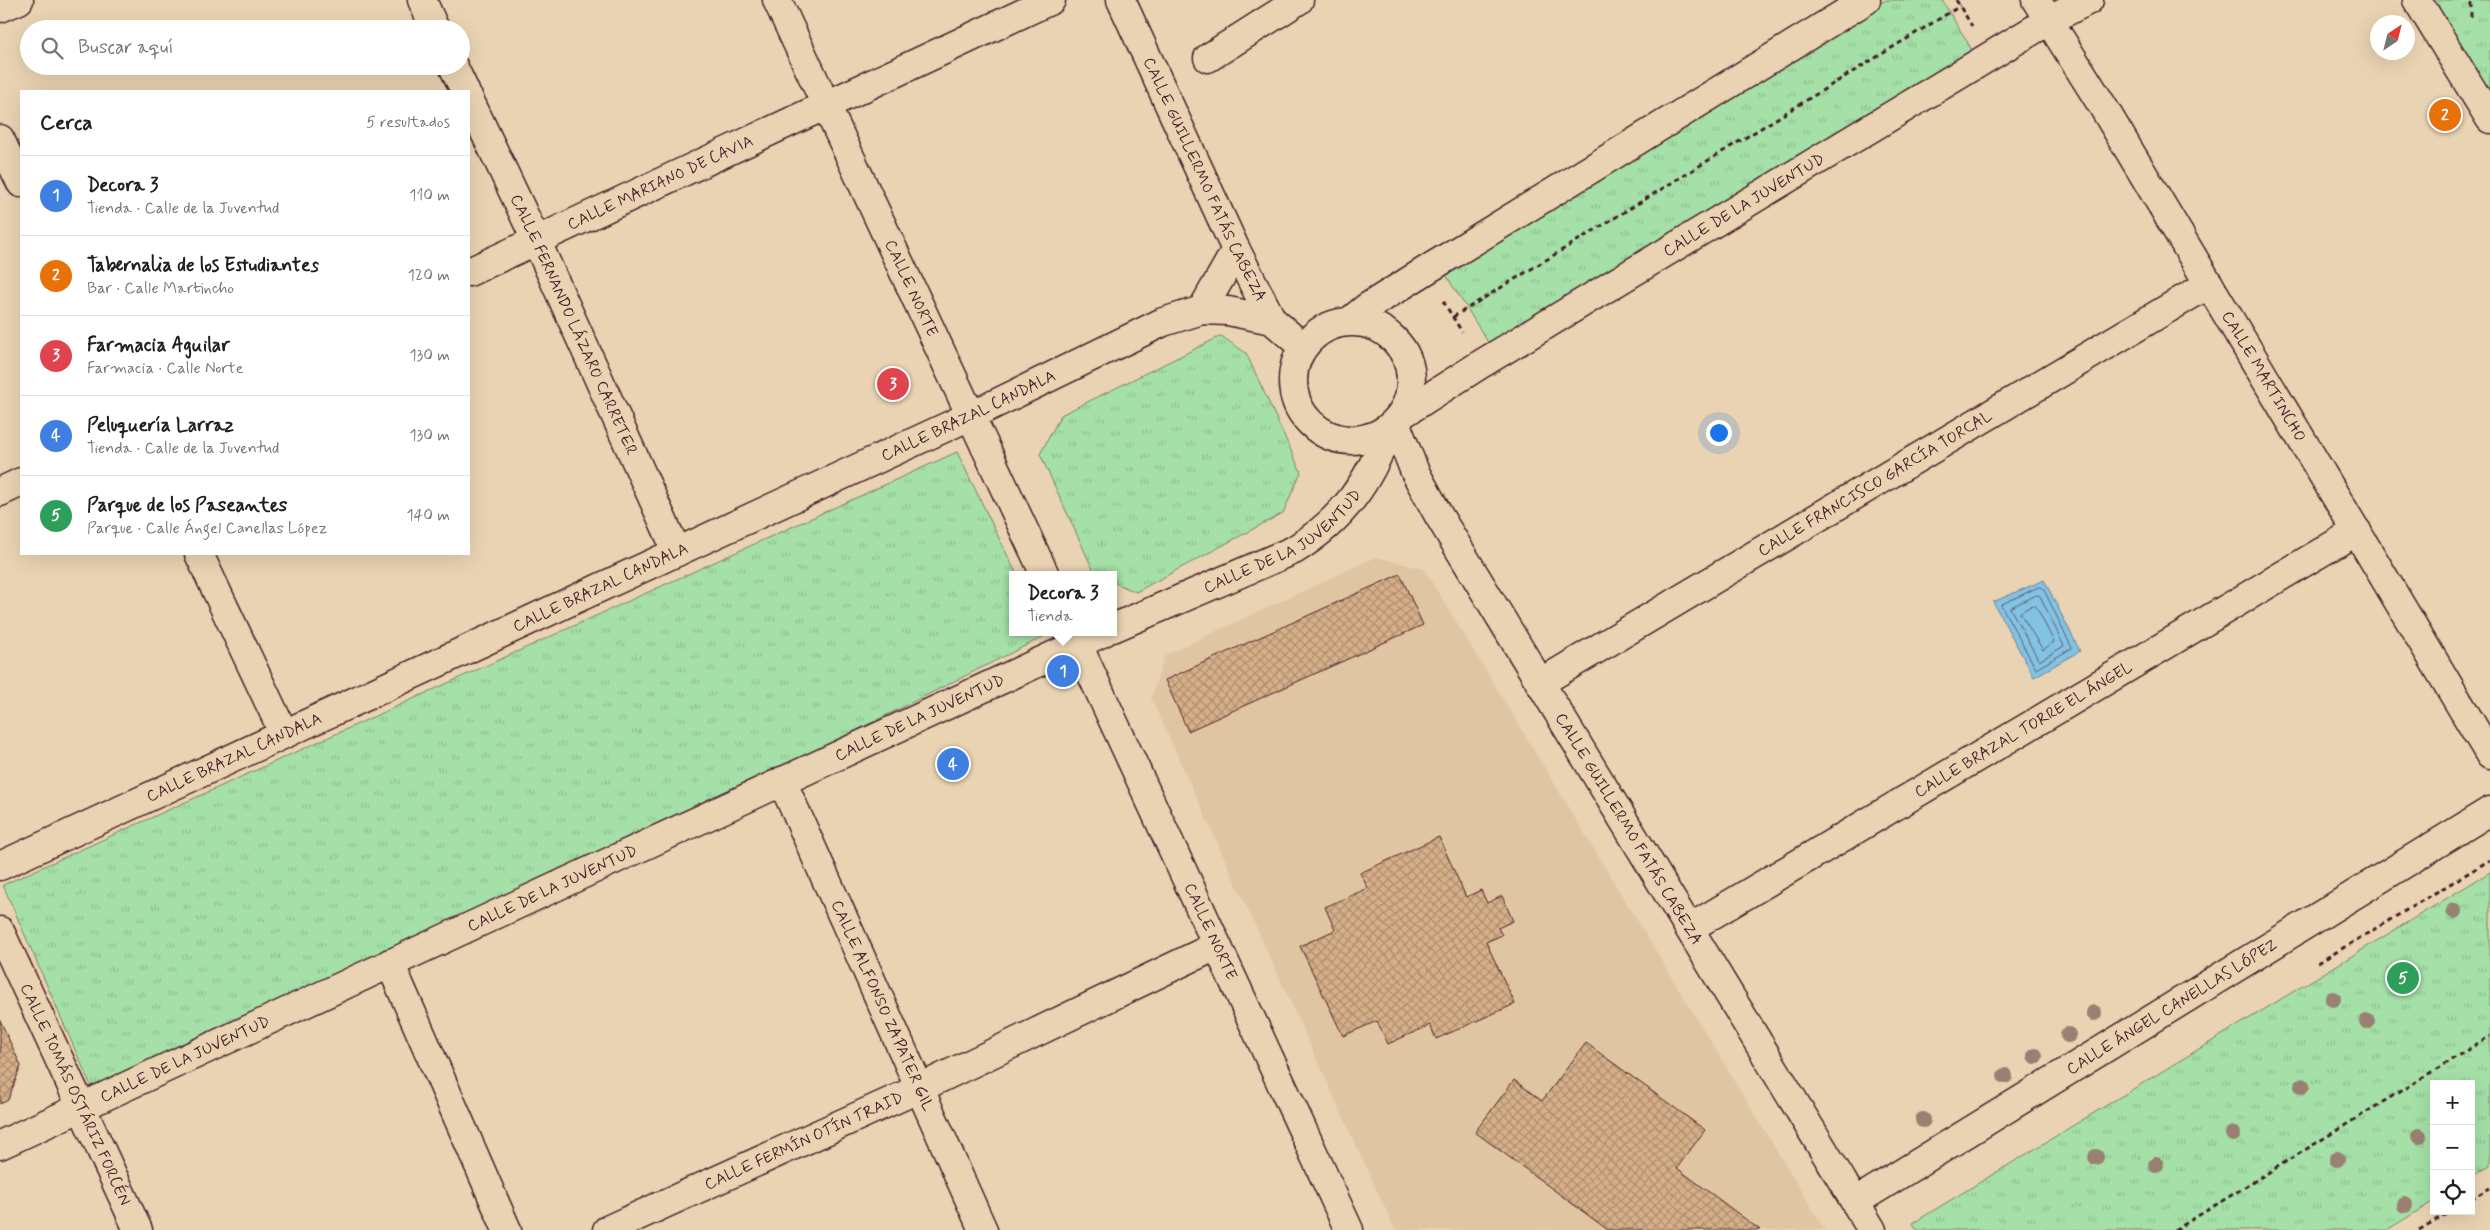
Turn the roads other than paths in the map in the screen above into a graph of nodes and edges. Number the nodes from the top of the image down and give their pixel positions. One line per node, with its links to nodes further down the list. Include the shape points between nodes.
1 (18, 0): 10 (street)
2 (422, 0): 12 (street)
3 (777, 0): 17 (street, CALLE NORTE)
4 (1051, 0): 17 (street, CALLE MARIANO DE CAVIA)
5 (1121, 0): 22 (street, CALLE GUILLERMO FATÁS CABEZA)
6 (1299, 0): 13 (street)
7 (1866, 0): 27 (street, via 1425,271)
8 (2089, 0): 11 (street, CALLE DE LA JUVENTUD)
9 (2418, 0): 18 (street)
10 (0, 8)
11 (2042, 10): 24 (street, CALLE MARTINCHO); 30 (street, CALLE DE LA JUVENTUD, via 1481,364)
12 (431, 20)
13 (1208, 58)
14 (457, 75): 15 (street)
15 (465, 90)
16 (470, 101): 21 (street, CALLE FERNANDO LÁZARO CARRETER)
17 (824, 105): 21 (street, CALLE MARIANO DE CAVIA); 29 (street, CALLE NORTE)
18 (2490, 119)
19 (0, 139): 20 (street)
20 (20, 181)
21 (536, 240): 23 (street, CALLE MARIANO DE CAVIA); 34 (street, CALLE FERNANDO LÁZARO CARRETER)
22 (1236, 250): 25 (street); 26 (street, CALLE GUILLERMO FATÁS CABEZA)
23 (470, 272)
24 (2209, 284): 33 (street, CALLE MARTINCHO); 39 (street, CALLE FRANCISCO GARCÍA TORCAL)
25 (1202, 310): 26 (street, CALLE BRAZAL CANDALA, via 1228,311); 29 (street, CALLE BRAZAL CANDALA, via 1163,322)
26 (1272, 320): 28 (street, CALLE GUILLERMO FATÁS CABEZA)
27 (1350, 321): 28 (street, via 1324,328); 30 (street, via 1381,329 1405,352 1412,384 1409,400)
28 (1303, 347): 30 (street, via 1296,360 1293,391 1306,418 1330,437 1345,440 1376,436)
29 (970, 416): 34 (street, CALLE BRAZAL CANDALA); 36 (street, CALLE NORTE)
30 (1395, 422): 37 (street, CALLE DE LA JUVENTUD, via 1362,484 1335,520 1317,536 1294,550); 39 (street, CALLE GUILLERMO FATÁS CABEZA, via 1415,472 1439,516)
31 (20, 482): 32 (street)
32 (0, 492)
33 (2357, 531): 41 (street, CALLE MARTINCHO); 45 (street, CALLE BRAZAL TORRE EL ÁNGEL)
34 (677, 552): 40 (street, CALLE BRAZAL CANDALA)
35 (198, 555): 40 (street)
36 (1043, 571)
37 (1117, 626)
38 (1075, 638): 42 (street, CALLE DE LA JUVENTUD); 47 (street, CALLE NORTE)
39 (1540, 683): 45 (street, CALLE GUILLERMO FATÁS CABEZA)
40 (284, 734): 44 (street, CALLE BRAZAL CANDALA)
41 (2490, 755)
42 (782, 781): 48 (street, CALLE DE LA JUVENTUD); 49 (street, CALLE ALFONSO ZAPATER GIL)
43 (2490, 811): 52 (street, CALLE ÁNGEL CANELLAS LÓPEZ)
44 (0, 866)
45 (1690, 928): 52 (street, CALLE GUILLERMO FATÁS CABEZA)
46 (0, 931): 50 (street, CALLE TOMÁS OSTÁRIZ FORCÉN)
47 (1216, 946): 49 (street, CALLE FERMÍN OTÍN TRAID); 57 (street, CALLE NORTE)
48 (390, 963): 50 (street, CALLE DE LA JUVENTUD); 54 (street)
49 (918, 1089): 55 (street, CALLE FERMÍN OTÍN TRAID); 56 (street, CALLE ALFONSO ZAPATER GIL)
50 (81, 1107): 51 (street, CALLE DE LA JUVENTUD); 53 (street, CALLE TOMÁS OSTÁRIZ FORCÉN)
51 (0, 1145)
52 (1855, 1202): 58 (street, CALLE GUILLERMO FATÁS CABEZA)
53 (138, 1230)
54 (507, 1230)
55 (606, 1230)
56 (983, 1230)
57 (1349, 1230)
58 (1872, 1230)

